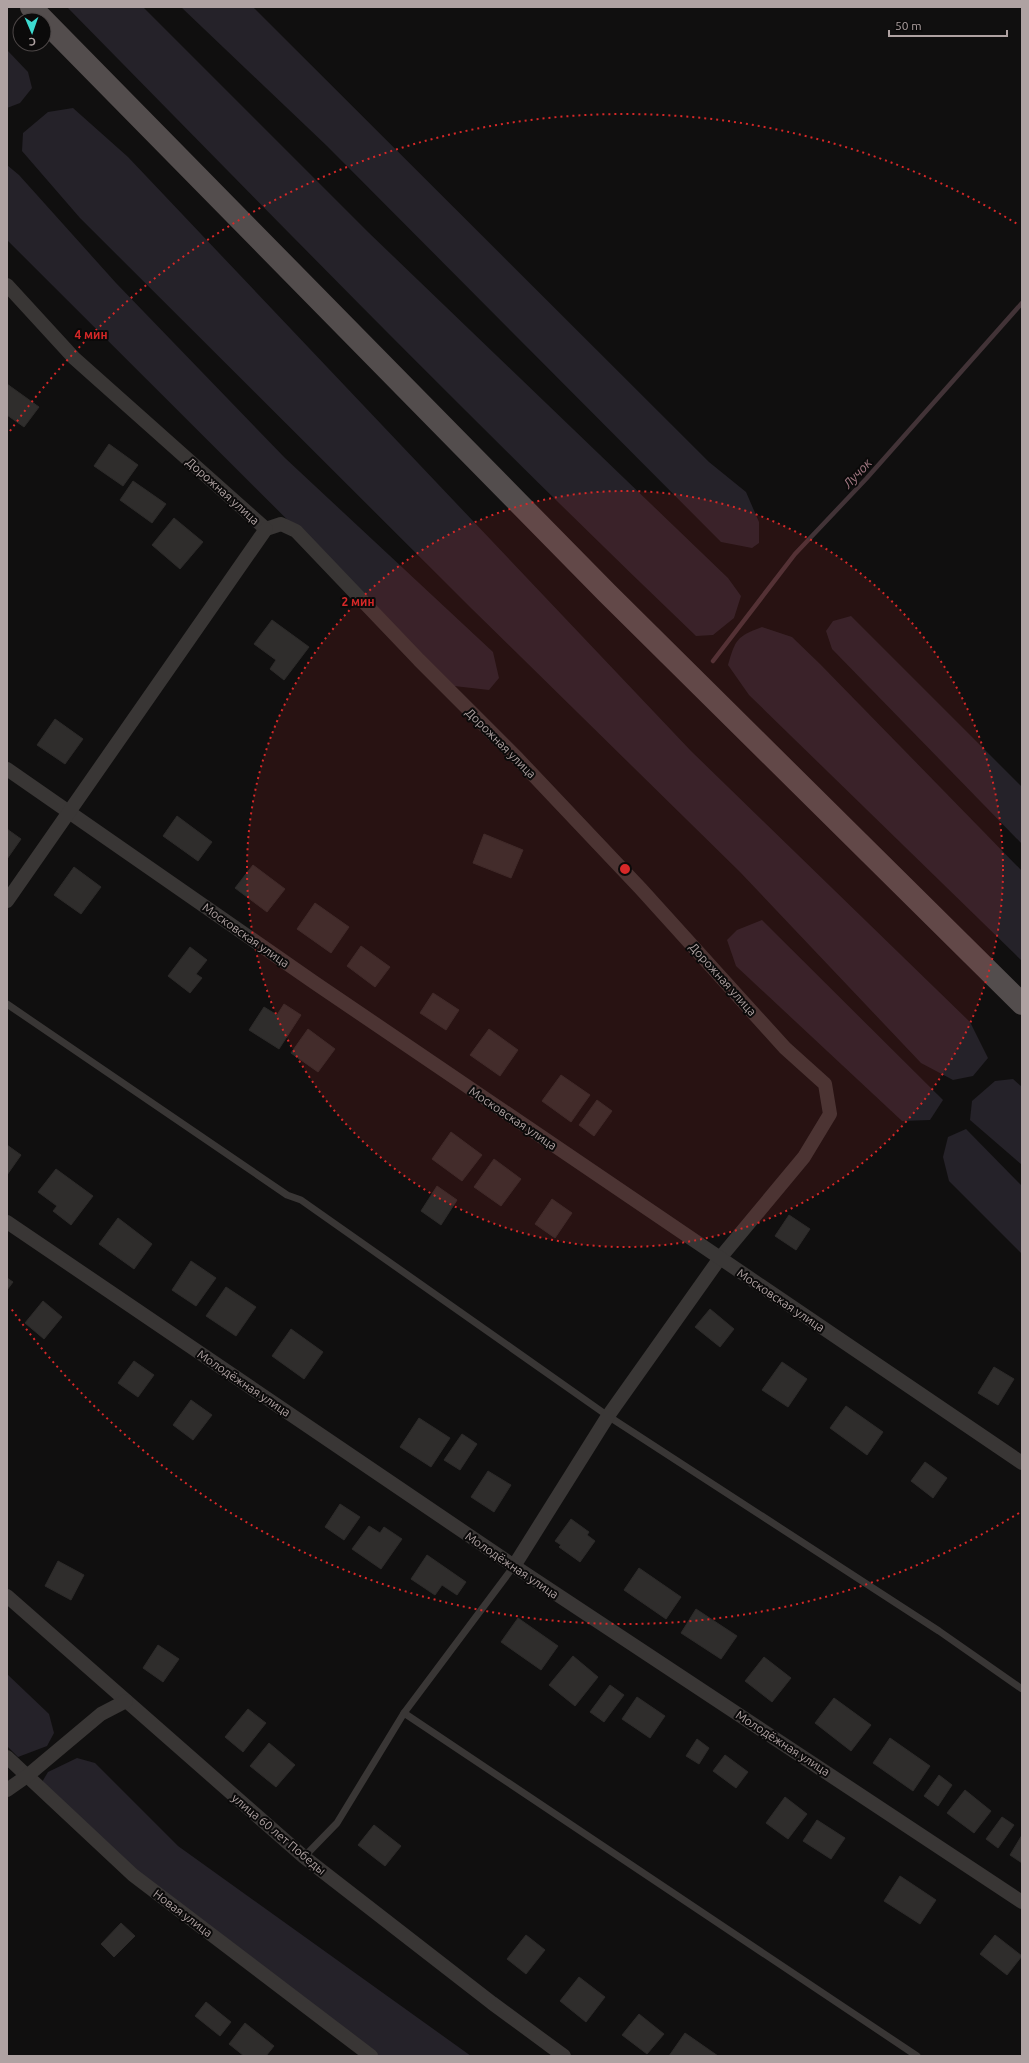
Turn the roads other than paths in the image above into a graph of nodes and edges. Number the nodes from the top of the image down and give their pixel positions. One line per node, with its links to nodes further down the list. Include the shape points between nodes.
1 (31, 7): 8 (main road, via 607,594)
2 (7, 285): 3 (street, Дорожная улица, via 74,358)
3 (266, 529): 5 (street); 10 (street, Дорожная улица, via 282,524 296,531 636,883 785,1048 825,1084 830,1114 804,1157)
4 (7, 769): 5 (street, Московская улица)
5 (69, 813): 6 (street); 10 (street, Московская улица)
6 (7, 901)
7 (7, 1004): 11 (lane, via 287,1195 301,1200)
8 (1022, 1004)
9 (7, 1222): 13 (street, Молодёжная улица)
10 (720, 1258): 11 (street, Дорожная улица); 12 (street, Московская улица)
11 (608, 1416): 13 (street, Дорожная улица); 15 (lane, via 939,1631)
12 (1022, 1463)
13 (514, 1566): 17 (lane); 22 (street, Молодёжная улица)
14 (7, 1596): 16 (street, улица 60 лет Победы)
15 (1022, 1689)
16 (126, 1701): 19 (street, via 101,1714); 21 (street, улица 60 лет Победы)
17 (404, 1713): 21 (lane, via 337,1823); 25 (lane)
18 (7, 1756): 19 (street, Новая улица)
19 (27, 1776): 20 (street); 23 (street, Новая улица, via 133,1875)
20 (7, 1790)
21 (304, 1857): 24 (street, улица 60 лет Победы)
22 (1022, 1902)
23 (371, 2056)
24 (564, 2056)
25 (917, 2056)

